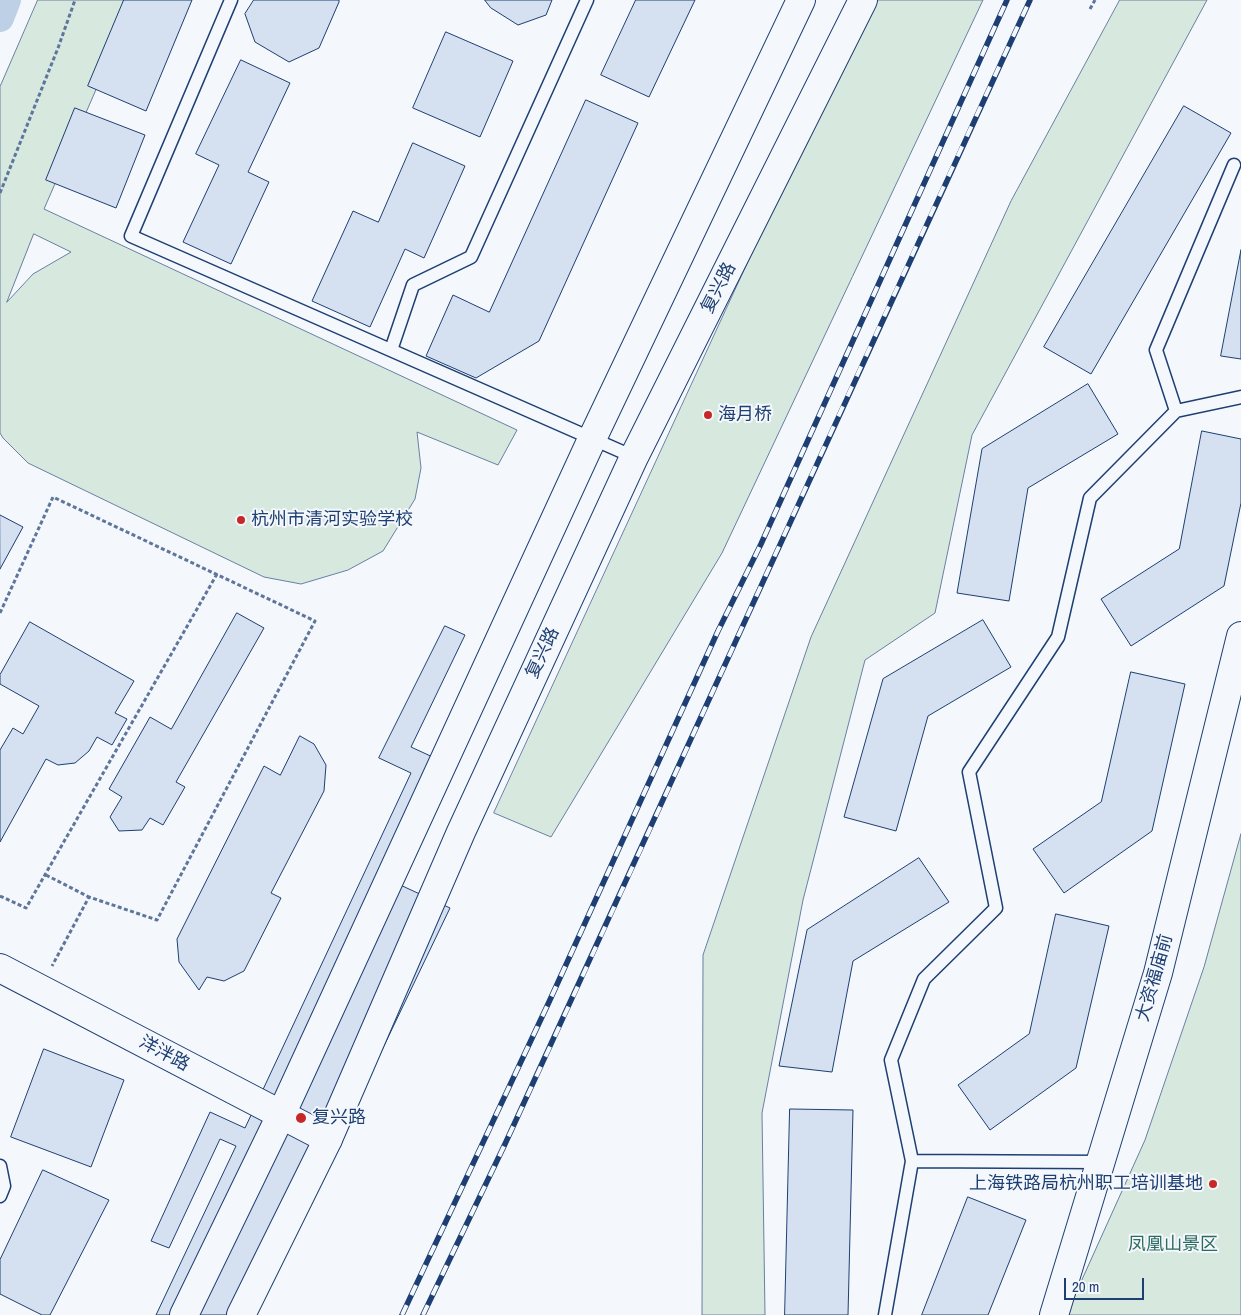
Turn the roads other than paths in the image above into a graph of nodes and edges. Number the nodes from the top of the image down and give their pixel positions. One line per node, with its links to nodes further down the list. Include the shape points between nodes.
1 (231, 0): 6 (lane, via 132,236)
2 (587, 0): 6 (lane, via 471,257 414,285)
3 (801, 0): 9 (main road)
4 (863, 0): 10 (main road, 复兴路)
5 (1234, 165): 8 (lane, via 1156,350)
6 (391, 350): 9 (lane)
7 (1241, 397): 8 (lane)
8 (1176, 411): 15 (lane, via 1090,498 1058,637 969,772 996,908 924,979 891,1060)
9 (592, 438): 10 (lane); 13 (main road)
10 (634, 457): 14 (main road, 复兴路, via 461,832)
11 (1241, 636): 16 (main road, 大资福庙前, via 1158,973)
12 (0, 968): 13 (main road, 洋泮路)
13 (281, 1114): 14 (main road, 洋泮路); 19 (main road)
14 (328, 1139): 20 (main road, 复兴路)
15 (912, 1161): 16 (lane); 21 (lane)
16 (1100, 1162): 22 (main road, 大资福庙前)
17 (0, 1166): 18 (lane, via 4,1186)
18 (0, 1196)
19 (184, 1315)
20 (241, 1315)
21 (885, 1315)
22 (1054, 1315)

